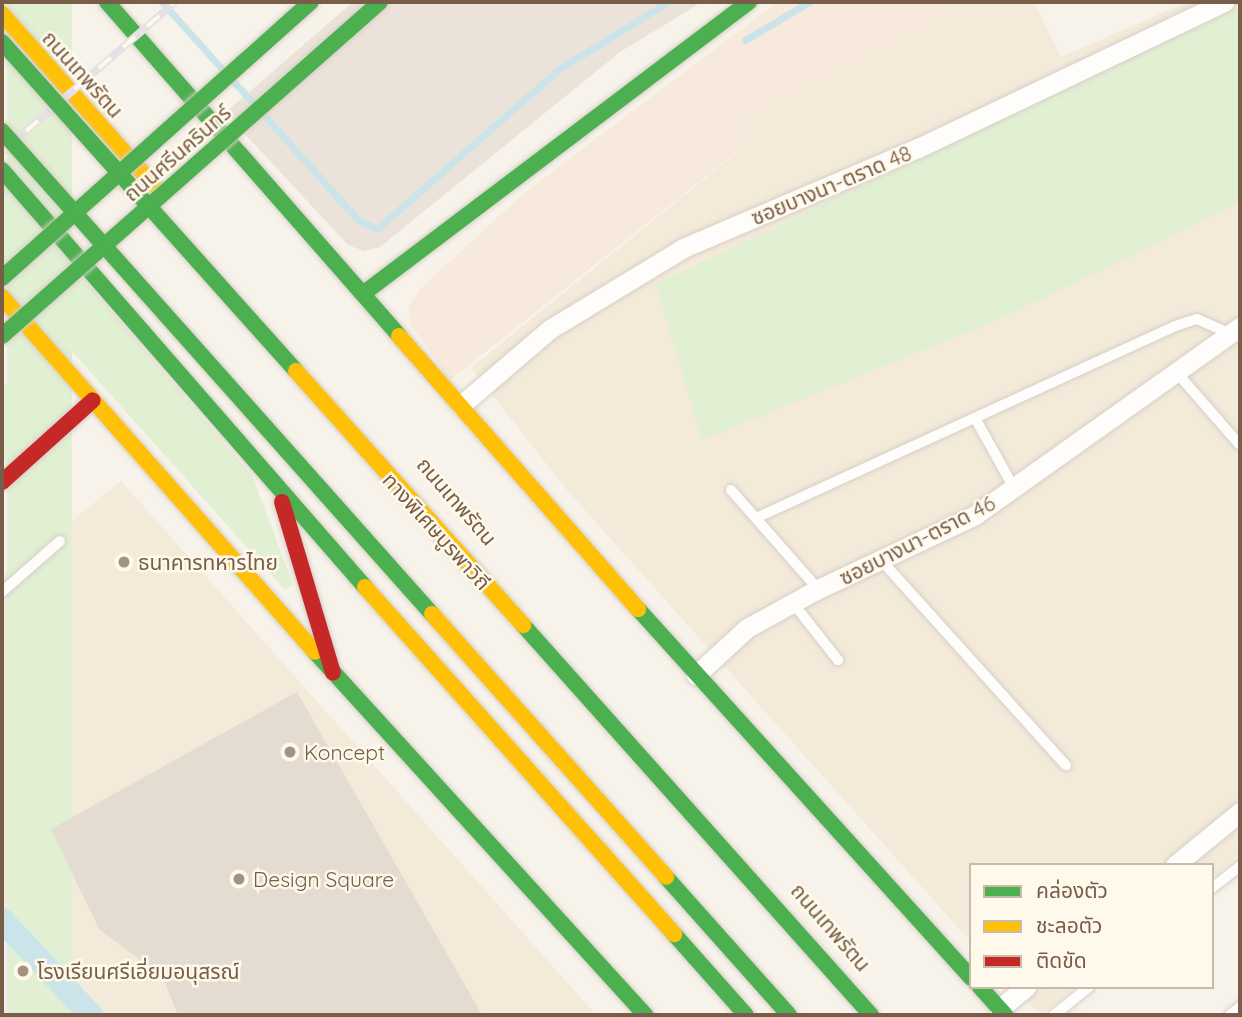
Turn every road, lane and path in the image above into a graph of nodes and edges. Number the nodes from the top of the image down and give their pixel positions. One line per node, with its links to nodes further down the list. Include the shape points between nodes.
1 (107, 2): 13 (main road)
2 (311, 2): 12 (main road, ถนนศรีนครินทร์, bridge)
3 (380, 2): 16 (main road, ถนนศรีนครินทร์, bridge)
4 (749, 2): 13 (main road)
5 (1224, 2): 19 (street, ซอยบางนา-ตราด 48, via 918,148 683,248 550,329)
6 (2, 14): 50 (main road, ถนนเทพรัตน)
7 (2, 42): 49 (main road, bridge)
8 (2, 131): 48 (main road, bridge)
9 (2, 170): 25 (main road)
10 (89, 174): 11 (main road, bridge)
11 (144, 236)
12 (2, 278)
13 (364, 293): 19 (main road)
14 (2, 297): 18 (main road)
15 (1235, 331): 17 (street, ซอยบางนา-ตราด 46); 20 (lane, via 1197,319 1175,326)
16 (2, 336)
17 (1178, 374): 21 (lane); 23 (street, ซอยบางนา-ตราด 46)
18 (93, 400): 22 (main road); 33 (main road)
19 (461, 405): 34 (main road)
20 (975, 418): 23 (lane); 26 (lane)
21 (1240, 445)
22 (2, 482)
23 (1014, 488): 28 (street, ซอยบางนา-ตราด 46, via 975,515)
24 (731, 490): 26 (lane)
25 (279, 491): 33 (main road); 47 (main road)
26 (756, 518): 29 (lane)
27 (60, 541): 30 (lane)
28 (882, 561): 29 (street, ซอยบางนา-ตราด 46); 35 (lane)
29 (818, 589): 31 (street, ซอยบางนา-ตราด 46)
30 (2, 592)
31 (793, 603): 32 (lane); 34 (street, ซอยบางนา-ตราด 46, via 747,628)
32 (838, 660)
33 (333, 673): 46 (main road)
34 (696, 675): 40 (main road)
35 (1066, 765)
36 (1240, 812): 37 (street)
37 (1177, 863)
38 (1240, 866): 39 (lane)
39 (1214, 886)
40 (969, 976)
41 (981, 989): 45 (main road)
42 (1024, 989): 45 (street)
43 (1086, 989): 51 (lane)
44 (1240, 1007): 52 (lane)
45 (1002, 1012)
46 (645, 1015)
47 (746, 1015)
48 (789, 1015)
49 (870, 1015)
50 (881, 1015)
51 (1054, 1015)
52 (1230, 1015)

